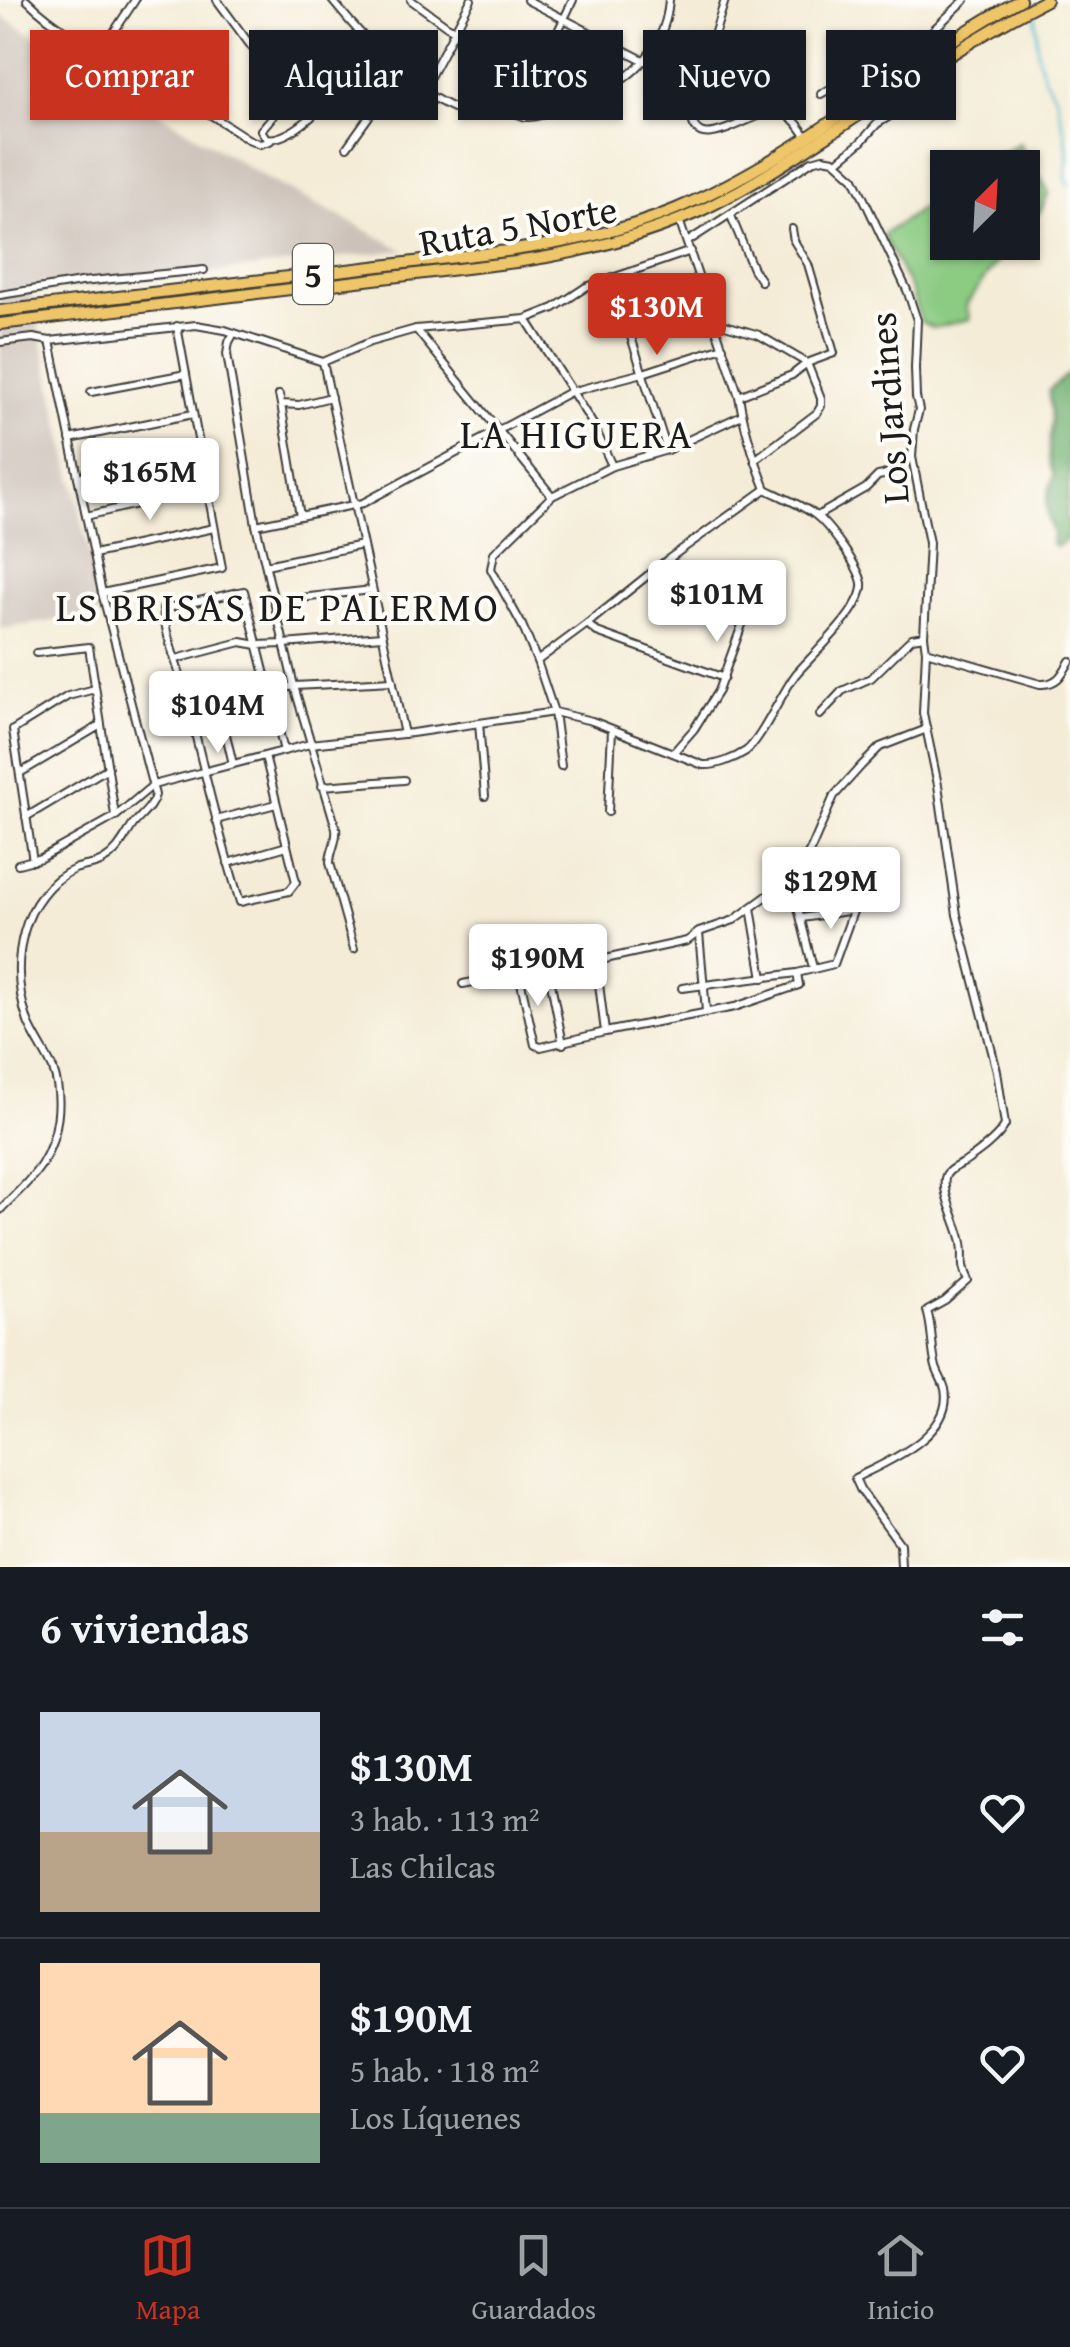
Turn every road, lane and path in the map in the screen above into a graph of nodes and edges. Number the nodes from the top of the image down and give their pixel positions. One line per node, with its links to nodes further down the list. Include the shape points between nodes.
1 (27, 0): 15 (street)
2 (136, 0): 16 (street)
3 (217, 0): 31 (street, via 285,92 285,102 261,130)
4 (332, 0): 17 (street)
5 (411, 0): 18 (street)
6 (470, 0): 18 (street)
7 (527, 0): 14 (street)
8 (574, 0): 14 (street)
9 (668, 0): 20 (street)
10 (724, 0): 32 (street, via 692,109 694,124 715,134 774,111 789,116)
11 (965, 0): 26 (street, via 929,34)
12 (1020, 0): 32 (highway, Ruta 5 Norte / 5)
13 (1046, 0): 32 (highway, Ruta 5 Norte / 5)
14 (565, 18): 19 (street); 22 (street)
15 (69, 30)
16 (115, 30)
17 (357, 30)
18 (455, 30): 21 (street); 23 (street)
19 (559, 30)
20 (663, 30)
21 (458, 31)
22 (643, 59)
23 (438, 63)
24 (643, 64): 25 (street)
25 (623, 80)
26 (821, 94)
27 (218, 120): 31 (street, via 256,144)
28 (307, 120): 31 (street)
29 (366, 120): 33 (street)
30 (883, 120): 34 (street)
31 (271, 140)
32 (809, 141): 35 (highway, Ruta 5 Norte / 5)
33 (346, 147)
34 (837, 162): 36 (street, via 812,161); 68 (street, Los Jardines, via 858,184 917,320 919,410)
35 (676, 215): 38 (street); 44 (highway, Ruta 5 Norte / 5, via 531,248); 47 (highway, Ruta 5 Norte / 5, via 606,244 532,260)
36 (731, 216): 38 (street); 42 (street)
37 (792, 229): 55 (street, via 834,352)
38 (687, 242): 39 (street)
39 (691, 251): 41 (street); 46 (street)
40 (204, 270): 43 (street)
41 (612, 277): 45 (street); 56 (street)
42 (762, 281)
43 (0, 294)
44 (0, 312)
45 (526, 319): 49 (street); 59 (street)
46 (714, 322): 53 (street); 55 (street, via 759,334)
47 (0, 324)
48 (177, 326): 50 (street); 52 (street); 57 (street)
49 (416, 329): 54 (street); 64 (street)
50 (234, 333): 54 (street); 79 (street, via 226,354)
51 (0, 342): 52 (street)
52 (50, 342): 65 (street)
53 (722, 348): 56 (street); 60 (street)
54 (324, 362): 61 (street)
55 (807, 363): 60 (street); 69 (street, via 821,398 819,411)
56 (643, 373): 59 (street); 67 (street)
57 (186, 374): 58 (street); 62 (street)
58 (91, 392)
59 (570, 392): 64 (street); 70 (street)
60 (739, 396): 63 (street)
61 (330, 397): 75 (street); 77 (street, via 298,404 280,400)
62 (193, 414): 65 (street); 66 (street)
63 (742, 415): 67 (street); 69 (street)
64 (498, 429): 74 (street); 75 (street)
65 (70, 439): 71 (street)
66 (200, 450): 71 (street); 72 (street)
67 (667, 450): 70 (street)
68 (912, 457): 78 (street); 90 (street, Los Jardines, via 929,542)
69 (755, 460): 73 (street)
70 (612, 466): 74 (street)
71 (78, 478): 76 (street)
72 (207, 488): 76 (street); 80 (street)
73 (766, 489): 78 (street); 83 (street)
74 (552, 496): 96 (street, via 499,546 492,561)
75 (353, 505): 77 (street); 81 (street)
76 (86, 516): 82 (street)
77 (300, 516): 79 (street)
78 (817, 516): 115 (street, via 858,572 860,598 796,675 749,748 710,765)
79 (256, 525): 84 (street)
80 (214, 528): 82 (street); 86 (street, via 222,568)
81 (362, 544): 84 (street); 85 (street)
82 (94, 554): 86 (street)
83 (667, 560): 88 (street); 98 (street, via 745,605 747,618)
84 (266, 565): 87 (street)
85 (372, 590): 87 (street); 89 (street)
86 (102, 593): 123 (street)
87 (274, 601): 91 (street)
88 (587, 624): 96 (street); 98 (street)
89 (382, 636): 91 (street); 99 (street)
90 (924, 636): 93 (street, Los Jardines); 106 (street, via 912,638 871,678 842,691)
91 (284, 644): 92 (street); 100 (street)
92 (257, 645): 95 (street, via 241,642); 95 (street, via 244,591 164,609); 114 (street)
93 (926, 651): 97 (street, via 1050,685); 110 (street, Los Jardines)
94 (36, 653): 101 (street, via 88,647)
95 (176, 659): 104 (street)
96 (537, 661): 105 (street)
97 (1070, 661)
98 (724, 678): 115 (street)
99 (392, 681): 100 (street); 112 (street)
100 (294, 686): 103 (street); 113 (street)
101 (95, 688): 109 (street); 120 (street, via 68,696 13,730)
102 (232, 689): 104 (street)
103 (280, 689)
104 (186, 698): 121 (street)
105 (554, 712): 108 (street); 111 (street); 118 (street)
106 (820, 715)
107 (223, 722): 117 (street)
108 (479, 723): 112 (street); 125 (street)
109 (101, 725): 119 (street); 120 (street)
110 (927, 729): 135 (street, via 880,748 840,788); 154 (street, Los Jardines, via 957,916 997,1071 1004,1125 946,1175 968,1281 927,1312 946,1402 928,1435 856,1478 900,1544)
111 (612, 730): 115 (street); 127 (street)
112 (404, 734): 113 (street)
113 (310, 744): 114 (street); 124 (street)
114 (284, 750): 116 (street)
115 (673, 753)
116 (265, 756): 117 (street); 126 (street)
117 (233, 764): 121 (street)
118 (561, 766)
119 (108, 768): 128 (street); 129 (street)
120 (20, 772): 129 (street)
121 (203, 772): 123 (street); 130 (street)
122 (404, 780): 124 (street)
123 (153, 785): 128 (street); 153 (street, via 154,802 113,853 62,876 28,918 20,986 52,1068 57,1120 40,1166)
124 (322, 786): 140 (street, via 337,832 330,863)
125 (485, 796)
126 (276, 804): 130 (street); 131 (street)
127 (608, 812)
128 (116, 816): 132 (street)
129 (26, 818): 132 (street)
130 (216, 820): 133 (street)
131 (288, 846): 133 (street); 133 (street, via 296,882 286,892 240,902)
132 (33, 860): 134 (street)
133 (228, 863)
134 (18, 864)
135 (792, 884): 136 (street); 137 (street, via 852,873 859,896); 138 (street)
136 (750, 908): 139 (street); 146 (street)
137 (854, 910): 138 (street); 143 (street, via 834,964)
138 (802, 918): 143 (street)
139 (699, 932): 141 (street, via 686,941); 148 (street)
140 (354, 949)
141 (604, 959): 142 (street); 151 (street, via 597,968)
142 (548, 968): 145 (street); 152 (street)
143 (813, 968): 144 (street)
144 (797, 973): 146 (street); 150 (street, via 799,986)
145 (519, 974): 147 (street); 152 (street, via 535,1045)
146 (762, 978): 148 (street)
147 (463, 984)
148 (704, 986): 149 (street); 150 (street)
149 (682, 988)
150 (706, 1012): 151 (street)
151 (605, 1032): 152 (street)
152 (563, 1044)
153 (0, 1210)
154 (901, 1567)

